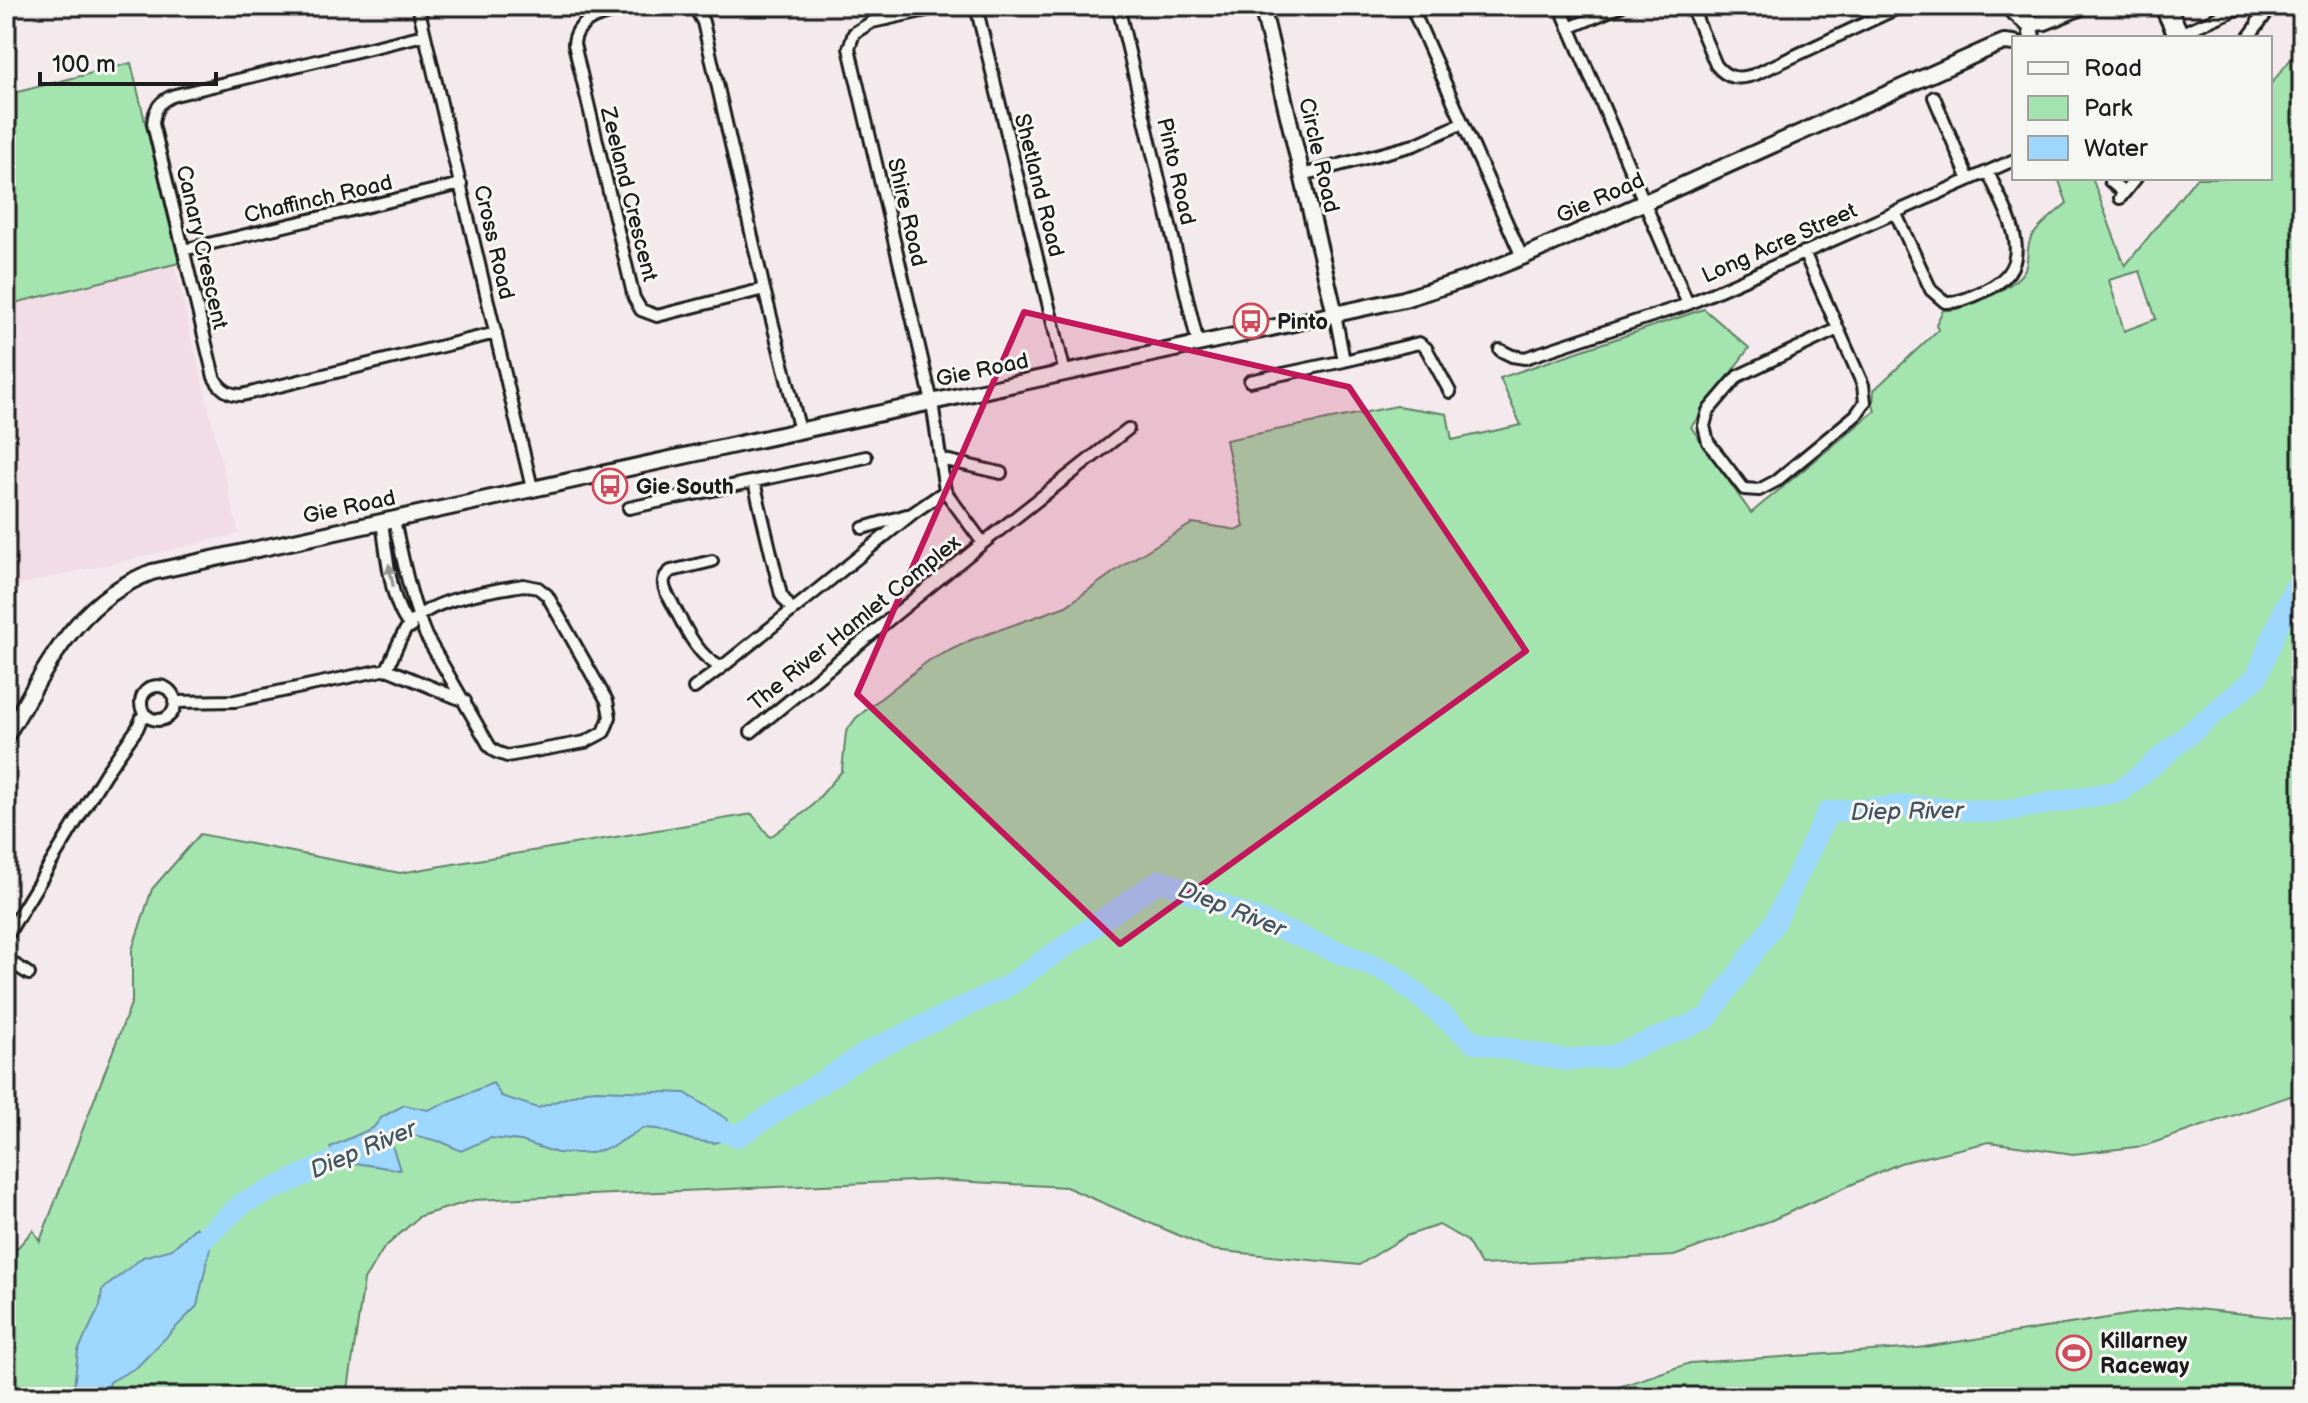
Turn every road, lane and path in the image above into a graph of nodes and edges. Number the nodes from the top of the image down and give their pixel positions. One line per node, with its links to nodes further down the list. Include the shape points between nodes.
1 (418, 6): 25 (street, Cross Road)
2 (642, 6): 42 (street, Zeeland Crescent, via 589,20 574,36 634,298 641,310 657,316)
3 (882, 6): 21 (street)
4 (945, 6): 21 (street)
5 (976, 6): 50 (street, Shetland Road)
6 (1118, 6): 47 (street, Pinto Road)
7 (1262, 6): 32 (street, Circle Road)
8 (1411, 6): 29 (street)
9 (1560, 6): 22 (street, Long Acre Street)
10 (1621, 6): 22 (street)
11 (1691, 6): 12 (street, via 1716,65 1722,73 1739,78)
12 (1902, 6)
13 (2006, 6): 23 (street)
14 (2084, 6): 23 (street, Gie Road)
15 (2160, 6): 26 (street)
16 (2170, 6): 26 (street)
17 (2244, 6): 26 (street)
18 (2256, 6): 24 (street, via 2260,16)
19 (2272, 6): 24 (street)
20 (699, 7): 42 (street)
21 (888, 19): 53 (street, Shire Road, via 854,33 849,48)
22 (1569, 28): 37 (street, Long Acre Street)
23 (2019, 34)
24 (2251, 34)
25 (424, 35): 36 (street, Cross Road); 39 (street, Canary Crescent, via 175,95 159,104 153,124)
26 (2176, 36)
27 (2012, 37): 37 (street, Gie Road)
28 (1934, 97): 33 (street)
29 (1463, 123): 32 (street, via 1414,145); 41 (street)
30 (2012, 161): 31 (street, Long Acre Street)
31 (1988, 172): 33 (street, Long Acre Street); 38 (street, via 2015,234 2016,258 1996,286 1965,300 1945,302 1931,290)
32 (1302, 175): 44 (street, Circle Road)
33 (1969, 180): 38 (street, Long Acre Street)
34 (2134, 180): 35 (street, via 2122,196)
35 (2110, 181)
36 (461, 184): 39 (street, Chaffinch Road); 46 (street, Cross Road)
37 (1645, 201): 41 (street, Gie Road); 43 (street, Long Acre Street)
38 (1895, 212): 40 (street, Long Acre Street)
39 (183, 250): 46 (street, Canary Crescent, via 214,377 230,394)
40 (1804, 252): 43 (street, Long Acre Street); 45 (street)
41 (1522, 257): 44 (street, Gie Road, via 1442,288)
42 (764, 289): 55 (street)
43 (1688, 304): 48 (street, via 1525,358)
44 (1335, 314): 47 (street, Gie Road); 49 (street)
45 (1838, 329): 45 (street, via 1865,389 1863,407 1776,481 1759,490 1744,489 1708,442 1708,411 1738,376)
46 (496, 333): 60 (street, Cross Road)
47 (1198, 344): 50 (street, Gie Road)
48 (1500, 350)
49 (1344, 361): 51 (street); 52 (street, via 1419,343)
50 (1065, 373): 53 (street, Gie Road)
51 (1250, 381)
52 (1450, 392)
53 (932, 402): 55 (street, Gie Road); 57 (street, The River Hamlet Complex)
54 (1128, 429): 66 (street, The River Hamlet Complex)
55 (800, 431): 60 (street, Gie Road)
56 (866, 457): 59 (street)
57 (941, 459): 58 (street); 61 (street, The River Hamlet Complex)
58 (1001, 473)
59 (754, 482): 62 (street); 68 (street, via 781,595)
60 (532, 488): 64 (street, Gie Road)
61 (945, 491): 63 (street, The River Hamlet Complex); 66 (street, The River Hamlet Complex)
62 (629, 508)
63 (913, 513): 65 (street, The River Hamlet Complex); 68 (street, The River Hamlet Complex)
64 (388, 521): 69 (street); 70 (street, one-way to 64, via 394,591); 79 (street, Gie Road, via 169,567 118,588 91,608 62,641)
65 (863, 528)
66 (983, 543): 78 (street, The River Hamlet Complex)
67 (712, 561): 72 (street, via 671,571 663,583 702,654)
68 (792, 610): 72 (street, The River Hamlet Complex)
69 (418, 617): 70 (street); 71 (street); 75 (street, via 453,600 523,585 538,588 547,595 607,701 610,717 604,732 585,742 507,756 490,747)
70 (408, 625): 71 (street); 73 (street)
71 (426, 636): 75 (street)
72 (722, 667): 74 (street, The River Hamlet Complex)
73 (387, 669): 75 (street); 76 (street, via 235,701)
74 (694, 688)
75 (465, 701)
76 (174, 702): 77 (street, via 160,719); 77 (street, via 166,688 155,686 142,697)
77 (144, 713): 80 (street)
78 (751, 732)
79 (6, 736)
80 (6, 937)
81 (6, 959): 82 (street)
82 (29, 974)

